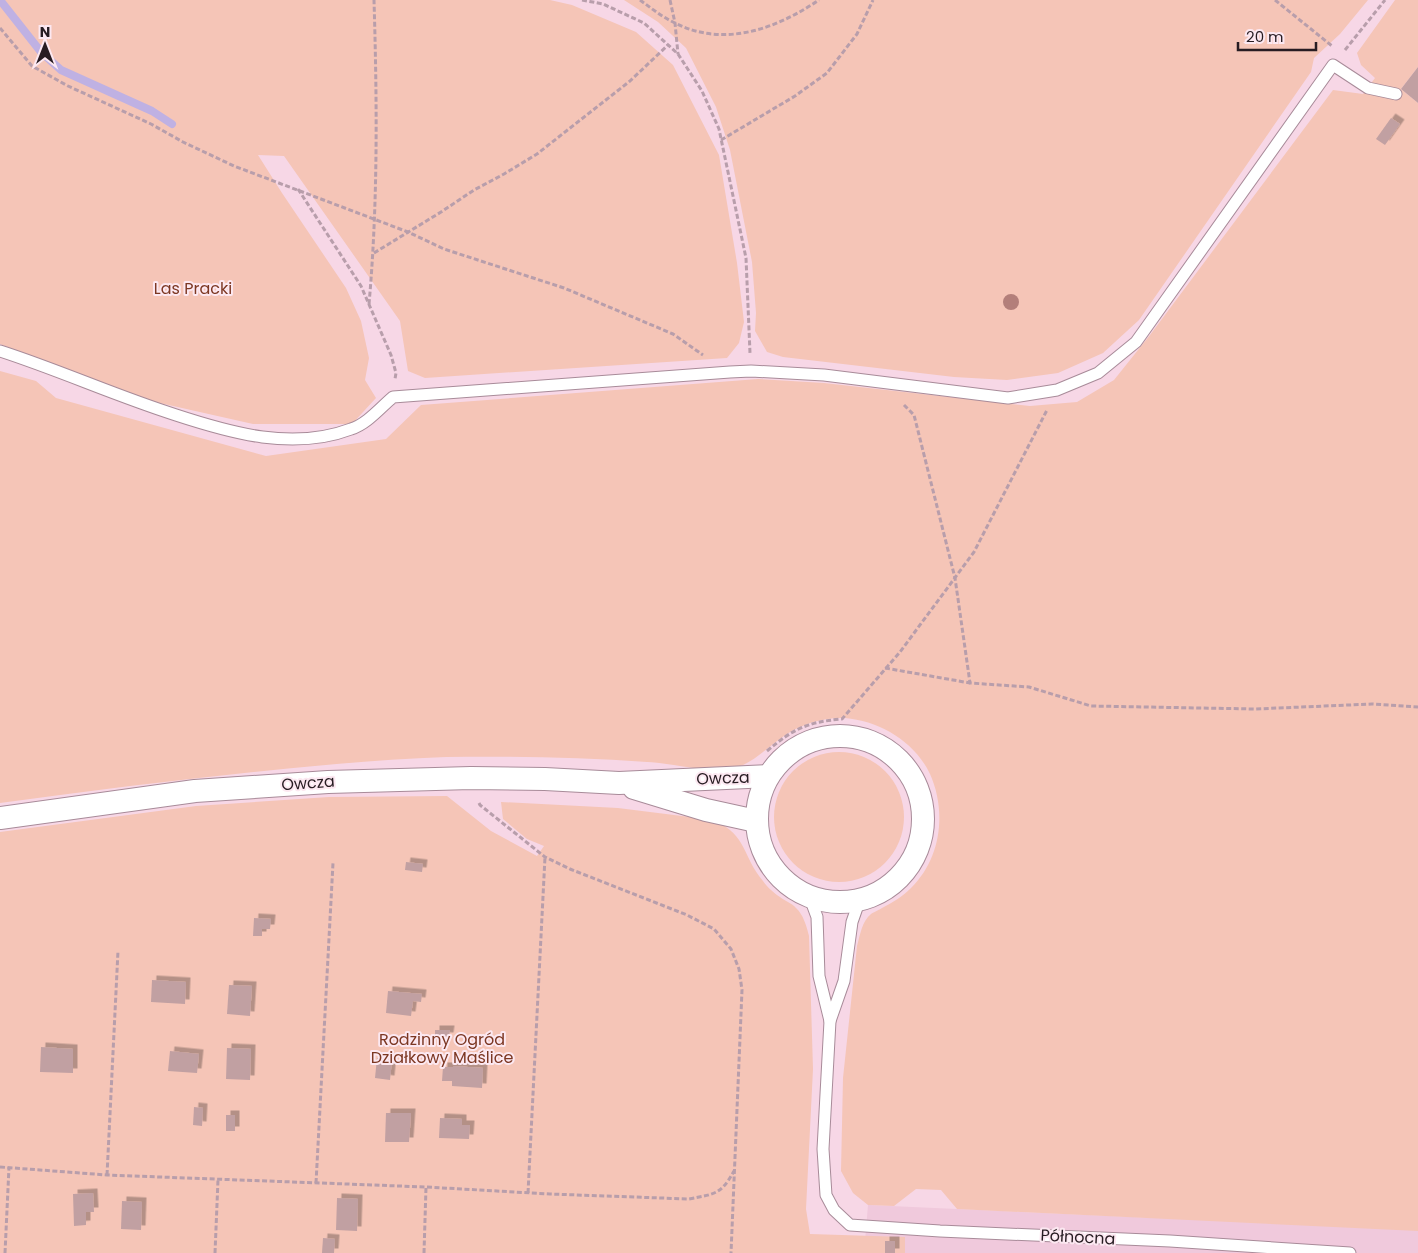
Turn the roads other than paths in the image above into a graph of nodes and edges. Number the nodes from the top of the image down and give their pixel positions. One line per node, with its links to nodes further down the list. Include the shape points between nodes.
1 (1396, 94): 2 (lane, via 1368,88 1334,66 1136,342 1098,373 1057,390 1008,398 824,375 730,372 393,397 352,429 297,440 219,429)
2 (0, 351)
3 (768, 776): 4 (street, Owcza); 6 (street, via 759,798); 8 (street, via 785,756 801,746 836,735 863,738 888,750 908,769 920,793 925,820 920,847 907,871 887,889)
4 (619, 783): 5 (street, Owcza, via 471,778 328,782 195,791); 6 (street, Owcza, via 706,810)
5 (0, 818)
6 (756, 821): 7 (street, via 760,845 772,868 789,886)
7 (810, 898): 8 (street, via 835,903); 9 (lane, via 817,918 819,976)
8 (860, 899): 9 (lane, via 852,922 844,981)
9 (830, 1021): 10 (lane, Północna, via 823,1149 826,1195 834,1210 850,1225)
10 (1350, 1253)

